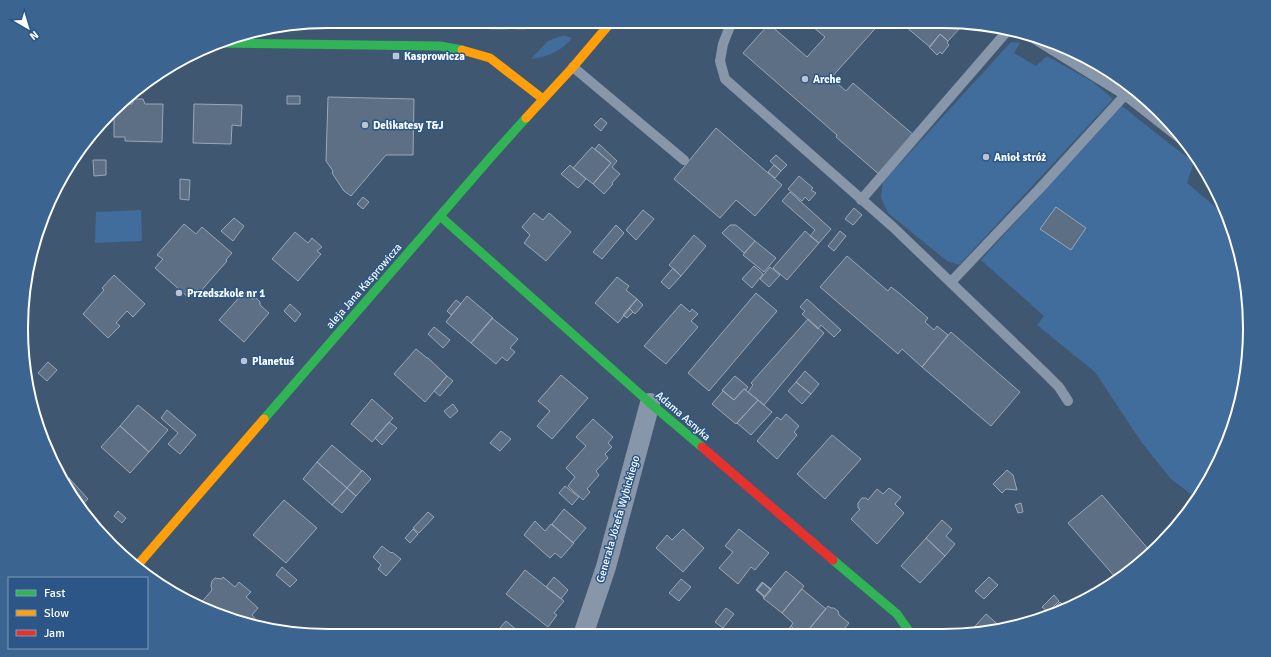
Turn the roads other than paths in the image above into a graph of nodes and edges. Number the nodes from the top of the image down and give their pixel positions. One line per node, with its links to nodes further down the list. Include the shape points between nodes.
1 (606, 28): 6 (street, aleja Jana Kasprowicza)
2 (729, 28): 11 (lane, via 720,60 725,79)
3 (1004, 35): 11 (lane)
4 (235, 43): 8 (street, via 454,48 490,58)
5 (1048, 48): 7 (lane)
6 (573, 67): 8 (street, aleja Jana Kasprowicza); 10 (lane)
7 (1125, 96): 9 (lane); 13 (lane)
8 (543, 99): 12 (street, aleja Jana Kasprowicza)
9 (1165, 127)
10 (684, 160)
11 (861, 200): 13 (lane)
12 (440, 216): 15 (street, Adama Asnyka); 16 (street, aleja Jana Kasprowicza)
13 (951, 282): 14 (lane, via 1059,387)
14 (1068, 401)
15 (650, 403): 17 (street, Generała Józefa Wybickiego, via 606,567); 18 (street, Adama Asnyka, via 897,614)
16 (140, 562)
17 (585, 629)
18 (908, 629)

